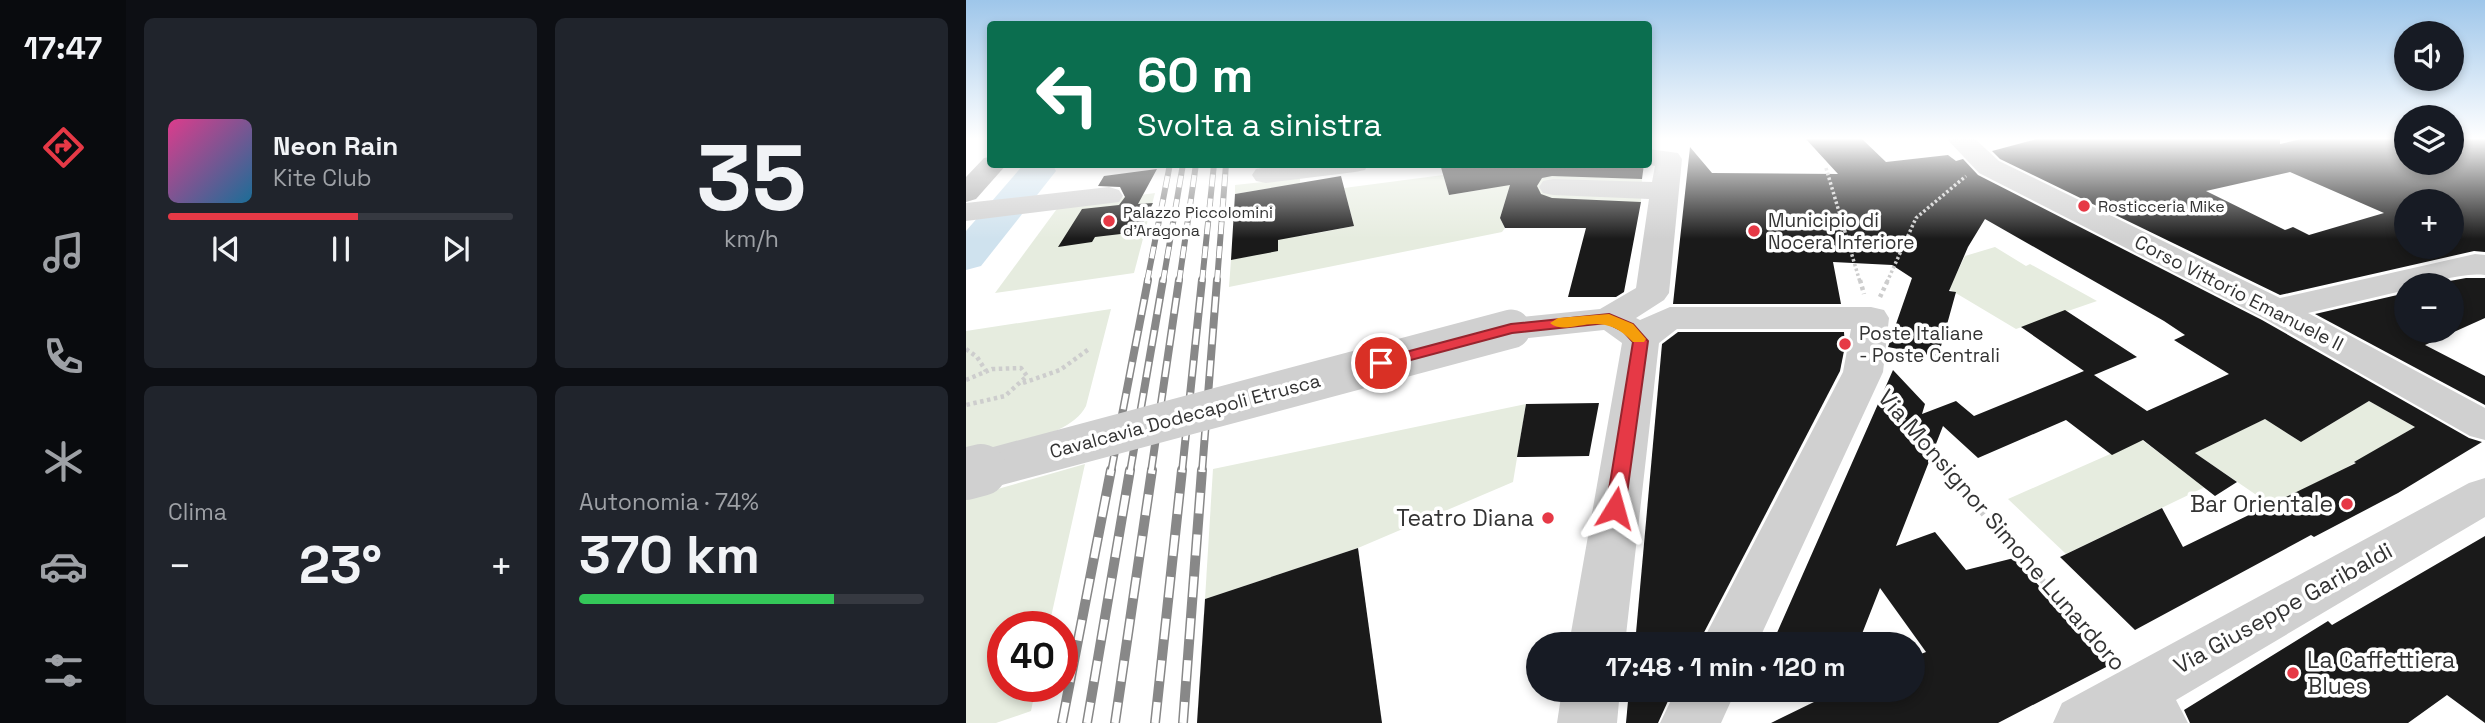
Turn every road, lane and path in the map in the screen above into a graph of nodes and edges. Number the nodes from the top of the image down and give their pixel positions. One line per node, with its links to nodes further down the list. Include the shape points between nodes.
1 (990, 172): 11 (main road)
2 (1292, 172): 7 (street)
3 (1661, 172): 9 (street)
4 (1827, 172): 15 (path)
5 (1972, 172): 15 (path, via 1916,218)
6 (1999, 172): 14 (street, Corso Vittorio Emanuele II)
7 (1266, 175)
8 (1553, 187): 9 (street)
9 (1665, 191): 16 (street)
10 (1109, 196): 11 (street, via 1032,205)
11 (971, 205)
12 (2469, 267): 13 (street); 14 (street)
13 (2485, 283)
14 (2276, 310): 24 (street, Corso Vittorio Emanuele II)
15 (1871, 318): 16 (street, Cavalcavia Dodecapoli Etrusca); 20 (street)
16 (1633, 348): 25 (street, Cavalcavia Dodecapoli Etrusca, bridge, via 1511,329); 27 (street)
17 (966, 349): 19 (path)
18 (1089, 349): 22 (path, via 1060,370)
19 (986, 371): 21 (path); 22 (path, via 1021,368 1027,376)
20 (1863, 372): 28 (street); 31 (path, Via Monsignor Simone Lunardoro)
21 (966, 380)
22 (1023, 383): 23 (path, via 993,401)
23 (966, 405)
24 (2485, 425)
25 (966, 474)
26 (2485, 495): 31 (street, Via Giuseppe Garibaldi)
27 (1598, 632)
28 (1735, 632)
29 (1590, 702): 32 (street)
30 (1701, 702): 33 (street)
31 (2144, 702): 34 (street, Via Giuseppe Garibaldi)
32 (1587, 723)
33 (1690, 723)
34 (2083, 723)

